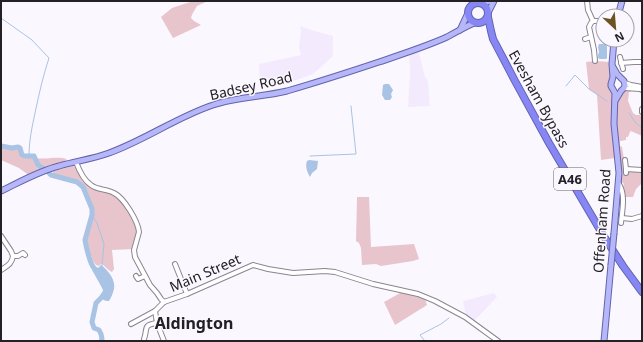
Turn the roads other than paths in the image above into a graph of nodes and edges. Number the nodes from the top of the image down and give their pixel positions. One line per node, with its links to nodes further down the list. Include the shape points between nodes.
1 (468, 1): 6 (highway)
2 (490, 1): 5 (main road)
3 (494, 1): 7 (main road)
4 (587, 1): 8 (street)
5 (479, 2): 6 (highway, via 473,4); 7 (highway, via 485,5)
6 (468, 11): 9 (highway, via 469,19); 10 (main road)
7 (488, 14): 9 (highway, via 485,22); 13 (highway, Evesham Bypass / A46)
8 (593, 21): 11 (street, via 589,27)
9 (476, 23): 10 (main road, Badsey Road); 13 (highway, Evesham Bypass / A46)
10 (460, 30): 31 (main road, Badsey Road, via 410,51 329,78 261,97 214,105 108,154)
11 (591, 37): 12 (street); 16 (street)
12 (585, 38)
13 (493, 39): 45 (highway, Evesham Bypass / A46, via 603,235)
14 (613, 48): 19 (main road)
15 (620, 57): 18 (street)
16 (595, 61)
17 (642, 62): 18 (street)
18 (621, 63): 20 (street)
19 (612, 64): 21 (main road); 22 (main road)
20 (623, 69)
21 (620, 78): 22 (main road, via 615,78); 23 (main road, via 623,80)
22 (612, 82): 25 (main road)
23 (623, 87): 24 (street); 25 (main road); 26 (street); 27 (main road, Offenham Road)
24 (642, 87)
25 (614, 90): 27 (main road, Offenham Road)
26 (642, 90)
27 (614, 104): 33 (main road, Offenham Road)
28 (642, 109): 29 (street)
29 (642, 112)
30 (625, 160): 32 (street, via 626,171)
31 (76, 162): 34 (main road, Badsey Road, via 42,172); 44 (street, via 81,174 91,186 115,193 132,214 139,229 134,250)
32 (642, 170)
33 (619, 184): 35 (street, via 623,194 621,221); 54 (main road, Offenham Road, bridge)
34 (1, 191)
35 (642, 216)
36 (1, 236): 38 (street)
37 (24, 255): 38 (street, via 23,253)
38 (13, 256): 40 (street, via 8,266)
39 (175, 264): 41 (street)
40 (1, 270)
41 (177, 270): 42 (street); 46 (street)
42 (172, 272)
43 (136, 276): 44 (street, via 138,279)
44 (145, 276): 47 (street)
45 (642, 292)
46 (186, 294): 47 (street, Main Street); 53 (street, Main Street, via 253,265 293,273 335,272 435,301 465,317)
47 (164, 302): 48 (street)
48 (155, 311): 49 (street); 50 (street)
49 (157, 323): 51 (street, via 147,327); 52 (street)
50 (131, 324)
51 (144, 339)
52 (164, 341)
53 (498, 341)
54 (604, 341)

